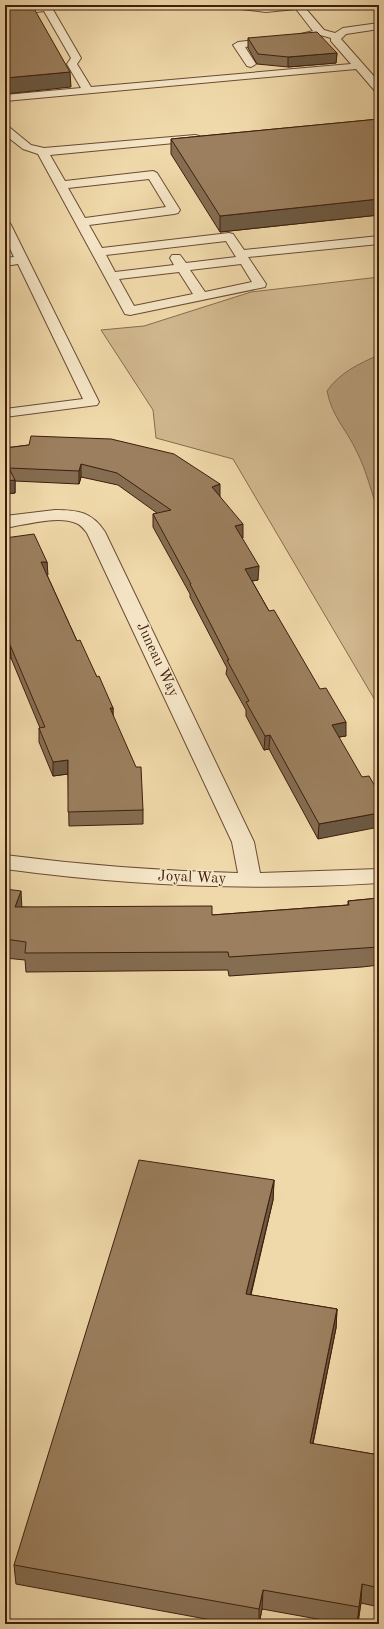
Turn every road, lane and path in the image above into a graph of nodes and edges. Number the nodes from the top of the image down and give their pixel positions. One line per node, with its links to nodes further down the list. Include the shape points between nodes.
1 (244, 5): 3 (lane, via 266,9)
2 (314, 5): 3 (lane)
3 (299, 6): 6 (lane)
4 (5, 13): 11 (lane, via 47,8 76,58 72,64)
5 (379, 26): 7 (lane, via 343,31)
6 (320, 32): 7 (lane); 8 (lane, via 293,39 238,45)
7 (336, 36): 9 (lane, via 335,39)
8 (251, 64)
9 (359, 66): 10 (lane); 11 (lane)
10 (379, 89)
11 (88, 91): 12 (lane)
12 (5, 98)
13 (5, 129): 15 (lane, via 27,147)
14 (207, 137): 15 (lane)
15 (43, 152): 16 (lane)
16 (61, 185): 17 (lane); 17 (lane, via 153,175 174,210)
17 (81, 222): 21 (lane)
18 (5, 224): 23 (lane)
19 (379, 240): 22 (lane)
20 (166, 244): 21 (lane); 22 (lane, via 229,237); 25 (lane)
21 (97, 252): 26 (lane)
22 (242, 257): 25 (lane); 27 (lane, via 260,284)
23 (22, 260): 24 (lane); 28 (lane, via 92,402)
24 (5, 262)
25 (182, 267): 26 (lane); 27 (lane)
26 (110, 276): 27 (lane, via 130,312)
27 (201, 296)
28 (5, 413)
29 (5, 522): 32 (street, Juneau Way, via 53,516 76,517 90,524 96,532 243,842)
30 (5, 862): 32 (street, Joyal Way, via 117,874)
31 (379, 876): 32 (street, Joyal Way)
32 (250, 880)

